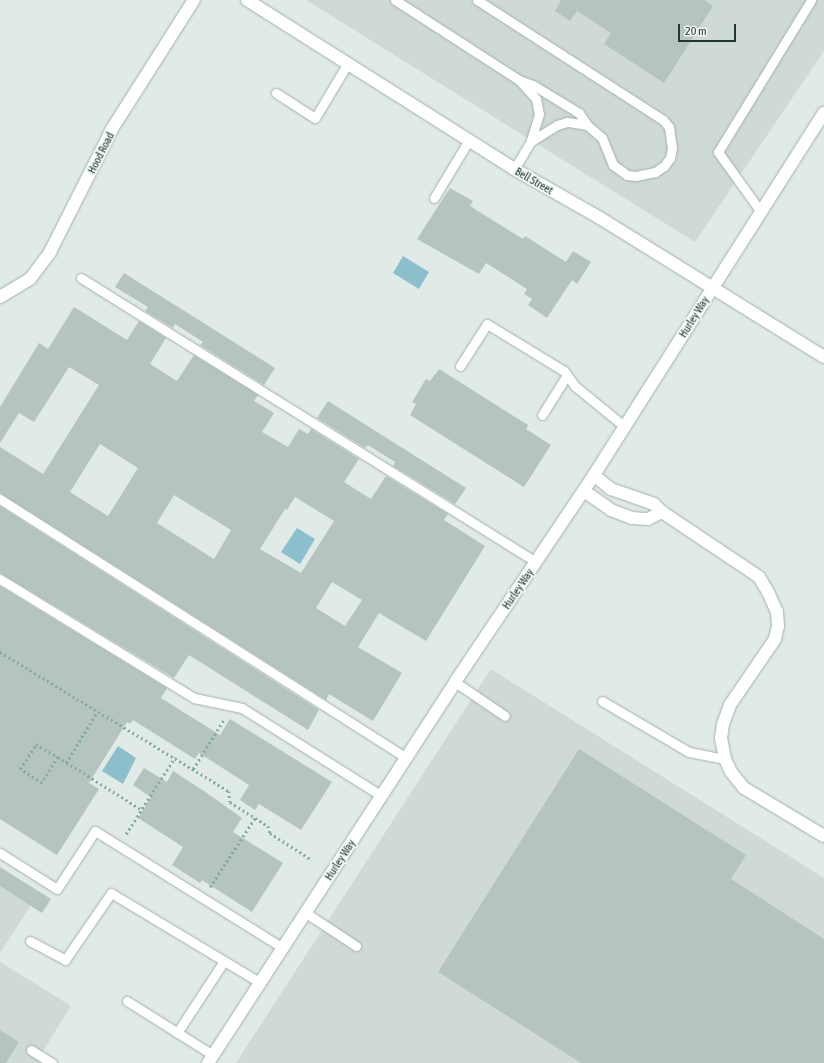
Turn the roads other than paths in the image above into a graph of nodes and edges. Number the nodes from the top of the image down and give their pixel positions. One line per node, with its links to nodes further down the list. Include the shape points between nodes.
1 (194, 0): 18 (street, Hood Road, via 112,129 50,252 30,279)
2 (247, 0): 6 (street, Bell Street)
3 (395, 0): 7 (lane)
4 (477, 0): 10 (lane, via 663,120 672,138 670,158 655,172 645,176 627,175 613,165 602,138)
5 (811, 0): 15 (lane, via 718,152)
6 (348, 63): 8 (lane, via 315,118); 11 (street, Bell Street)
7 (519, 80): 10 (lane, via 533,85 579,113); 12 (lane, via 539,106)
8 (276, 93)
9 (824, 113): 15 (street, Hurley Way)
10 (587, 125): 12 (lane, via 567,122 557,125)
11 (469, 140): 13 (street, Bell Street); 14 (lane)
12 (531, 141): 13 (lane)
13 (514, 169): 17 (street, Bell Street, via 600,218)
14 (434, 198)
15 (761, 212): 17 (street, Hurley Way)
16 (81, 278): 28 (lane)
17 (713, 288): 19 (street, Bell Street); 23 (street, Hurley Way)
18 (0, 297)
19 (824, 357)
20 (460, 366): 21 (lane, via 487,324)
21 (567, 375): 22 (lane); 23 (lane, via 575,386)
22 (542, 415)
23 (625, 427): 24 (street, Hurley Way)
24 (594, 475): 25 (street, Hurley Way); 27 (street, via 611,489 654,504)
25 (584, 491): 27 (street, via 611,510 632,518 648,519); 28 (street, Hurley Way)
26 (0, 500): 33 (lane)
27 (662, 512): 34 (street, via 759,578 777,612 778,626 775,639 734,698 725,718 722,738)
28 (536, 562): 30 (street, Hurley Way)
29 (0, 579): 35 (lane, via 194,698 242,708)
30 (455, 682): 32 (lane); 33 (street, Hurley Way)
31 (602, 701): 34 (lane, via 689,752)
32 (505, 716)
33 (406, 758): 35 (street, Hurley Way)
34 (725, 759): 36 (street, via 731,772 744,788)
35 (382, 796): 38 (street, Hurley Way)
36 (824, 836)
37 (0, 853): 41 (lane, via 57,889 95,831)
38 (306, 913): 40 (lane); 41 (street, Hurley Way)
39 (30, 941): 42 (lane, via 65,960 111,893)
40 (356, 946)
41 (283, 948): 43 (street, Hurley Way)
42 (224, 961): 43 (lane); 45 (lane)
43 (261, 983): 47 (street, Hurley Way)
44 (127, 1001): 45 (lane)
45 (177, 1032): 47 (lane)
46 (31, 1050): 48 (lane)
47 (211, 1059)
48 (52, 1063)

